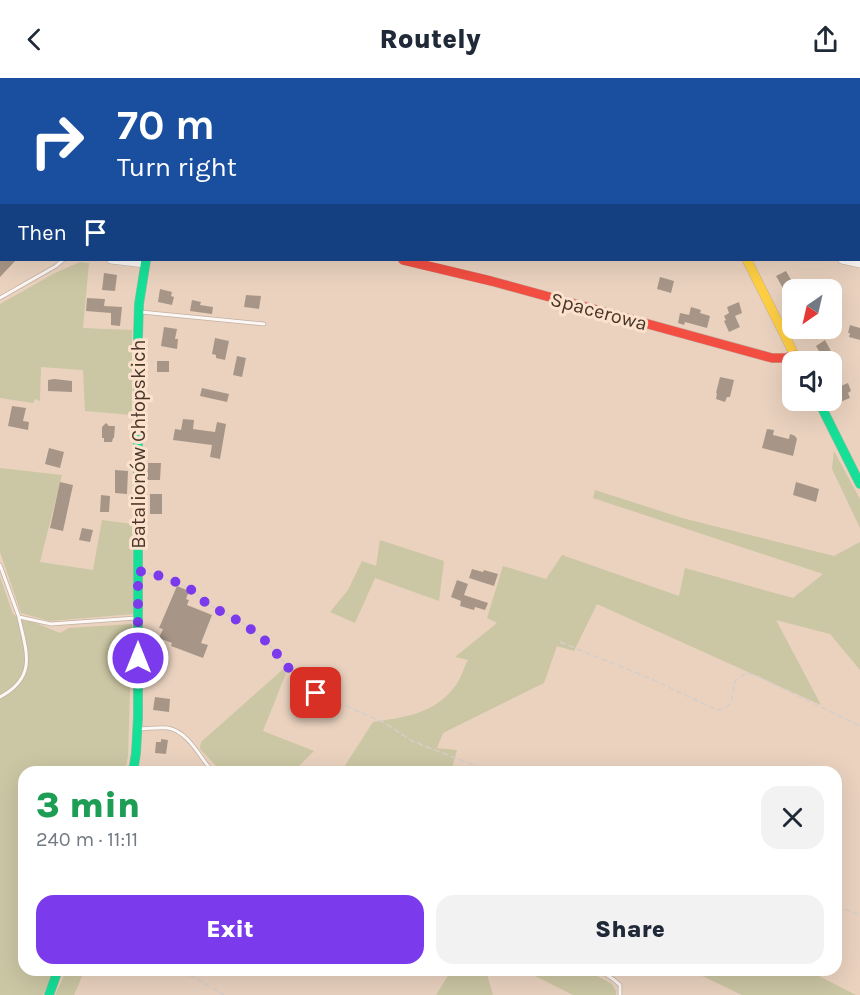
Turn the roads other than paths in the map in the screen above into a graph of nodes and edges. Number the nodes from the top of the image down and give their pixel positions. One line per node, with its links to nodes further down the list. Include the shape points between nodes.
1 (62, 261): 6 (lane)
2 (128, 261): 5 (street)
3 (407, 261): 10 (street, Spacerowa)
4 (748, 261): 9 (street)
5 (146, 262): 7 (street, Batalionów Chłopskich)
6 (0, 297)
7 (139, 312): 8 (lane); 15 (street, Batalionów Chłopskich)
8 (264, 324)
9 (793, 351)
10 (782, 358)
11 (824, 411): 12 (street)
12 (860, 484)
13 (0, 565): 14 (lane)
14 (19, 617): 15 (lane, via 51,624); 16 (lane, via 26,665 21,679)
15 (138, 618): 17 (street, Batalionów Chłopskich)
16 (0, 697)
17 (137, 729): 18 (street, Batalionów Chłopskich); 19 (lane, via 170,728 180,733)
18 (134, 766)
19 (208, 766)
20 (56, 976): 22 (street)
21 (608, 976): 23 (lane, via 620,985)
22 (49, 995)
23 (620, 995)

